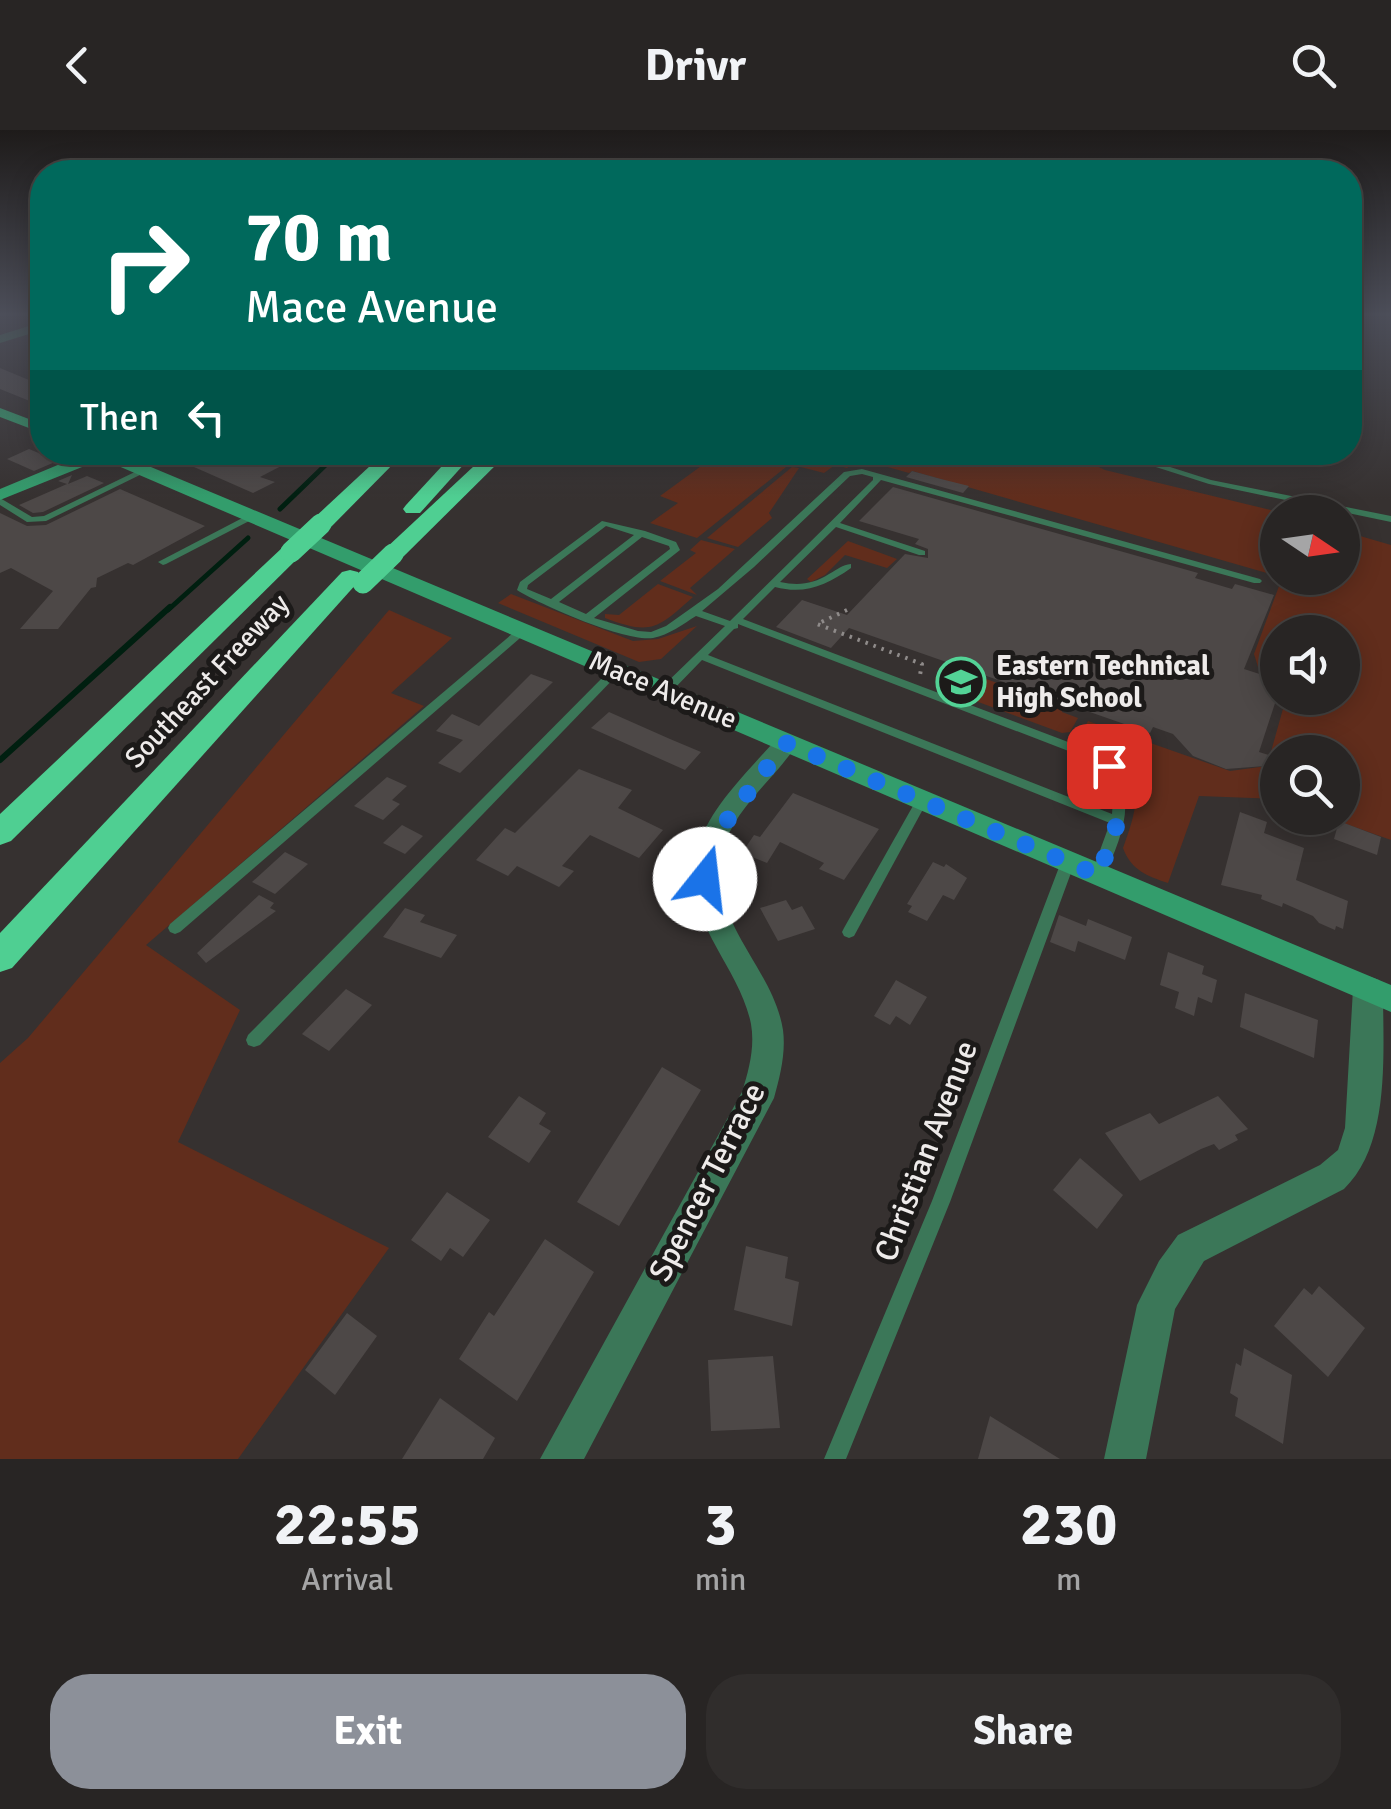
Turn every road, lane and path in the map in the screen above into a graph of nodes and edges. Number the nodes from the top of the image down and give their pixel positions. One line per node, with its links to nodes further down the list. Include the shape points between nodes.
1 (0, 412): 2 (main road)
2 (30, 424)
3 (75, 465): 12 (main road)
4 (130, 465): 10 (main road, Mace Avenue)
5 (372, 465): 15 (highway)
6 (382, 465): 15 (highway, Southeast Freeway)
7 (455, 465): 18 (highway)
8 (485, 465): 18 (highway)
9 (1155, 465): 14 (lane)
10 (144, 471): 12 (lane, via 46,518 30,520); 13 (main road, Mace Avenue)
11 (877, 476): 16 (lane); 22 (lane); 26 (lane, via 847,474)
12 (0, 498)
13 (252, 516): 20 (lane); 29 (main road, Mace Avenue)
14 (1391, 519)
15 (319, 524): 37 (highway, Southeast Freeway, bridge)
16 (835, 524): 19 (lane); 23 (lane)
17 (642, 533): 24 (lane); 24 (lane, via 605,524 524,584 522,590); 27 (lane, via 675,550)
18 (385, 551): 42 (highway, Southeast Freeway, bridge)
19 (922, 553)
20 (164, 562)
21 (848, 566): 23 (lane, via 814,586 792,590)
22 (1257, 581)
23 (775, 584): 28 (lane)
24 (553, 602): 27 (lane)
25 (846, 610): 32 (path, via 817,624 922,664)
26 (695, 612): 27 (lane, via 667,632 650,635); 28 (lane)
27 (589, 617)
28 (736, 623): 30 (lane); 32 (lane)
29 (523, 630): 31 (main road, Mace Avenue); 40 (lane)
30 (702, 656): 33 (lane); 36 (lane)
31 (616, 670): 33 (main road, Mace Avenue); 44 (lane)
32 (918, 687): 36 (lane, via 1101,759 1121,788)
33 (666, 690): 34 (main road, Mace Avenue)
34 (786, 743): 35 (main road, Mace Avenue); 45 (street, Spencer Terrace, via 716,835 705,879 720,926 764,1013 767,1055 757,1098)
35 (922, 800): 38 (main road, Mace Avenue); 41 (lane)
36 (1117, 821): 39 (lane)
37 (0, 833)
38 (1068, 862): 39 (main road, Mace Avenue); 46 (lane, Christian Avenue, via 941,1202)
39 (1098, 875): 43 (main road, Mace Avenue)
40 (176, 928)
41 (849, 932)
42 (0, 957)
43 (1380, 994): 47 (street, via 1360,1135 1350,1161 1332,1177 1192,1248 1156,1305)
44 (254, 1040)
45 (561, 1459)
46 (835, 1459)
47 (1124, 1459)

